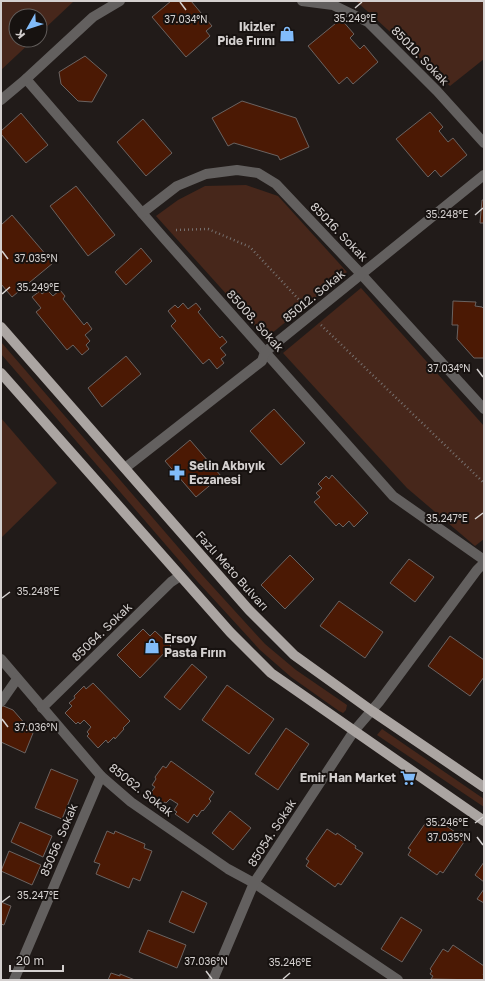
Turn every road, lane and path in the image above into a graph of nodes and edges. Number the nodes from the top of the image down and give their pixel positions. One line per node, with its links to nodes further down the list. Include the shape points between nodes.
1 (120, 1): 3 (street, via 93,17)
2 (302, 1): 5 (street, 85010. Sokak, via 333,5 368,22 437,91)
3 (26, 80): 4 (street); 7 (street, 85008. Sokak)
4 (1, 100)
5 (484, 143)
6 (484, 175): 9 (street, 85012. Sokak)
7 (142, 213): 9 (street, 85016. Sokak, via 177,186 206,174 237,170 258,173 276,184); 13 (street, 85008. Sokak)
8 (169, 230): 10 (path, via 208,229 250,248)
9 (362, 274): 13 (street, 85012. Sokak); 15 (street, 85016. Sokak)
10 (304, 306)
11 (319, 323): 17 (path)
12 (1, 327): 16 (main road, Fazlı Meto Bulvarı)
13 (265, 352): 16 (street, 85012. Sokak, via 262,361); 18 (street, 85008. Sokak, via 393,496)
14 (1, 373): 20 (main road)
15 (484, 409)
16 (125, 468): 25 (main road, Fazlı Meto Bulvarı, via 249,610 294,655)
17 (484, 483)
18 (484, 560)
19 (484, 563): 25 (street, 85054. Sokak)
20 (180, 576): 24 (street, 85064. Sokak); 26 (main road, via 271,673)
21 (1, 659): 22 (street, 85062. Sokak)
22 (17, 678): 23 (street); 24 (street, 85062. Sokak)
23 (1, 702)
24 (42, 708): 27 (street, 85062. Sokak)
25 (372, 711): 26 (street, 85054. Sokak); 28 (main road, Fazlı Meto Bulvarı)
26 (354, 731): 29 (main road); 30 (street, 85054. Sokak)
27 (100, 776): 30 (street, 85062. Sokak, via 131,802 228,870); 31 (street, 85056. Sokak)
28 (484, 787)
29 (484, 821)
30 (254, 883): 32 (street, 85054. Sokak); 33 (street, 85062. Sokak)
31 (14, 980)
32 (213, 980)
33 (398, 980)

